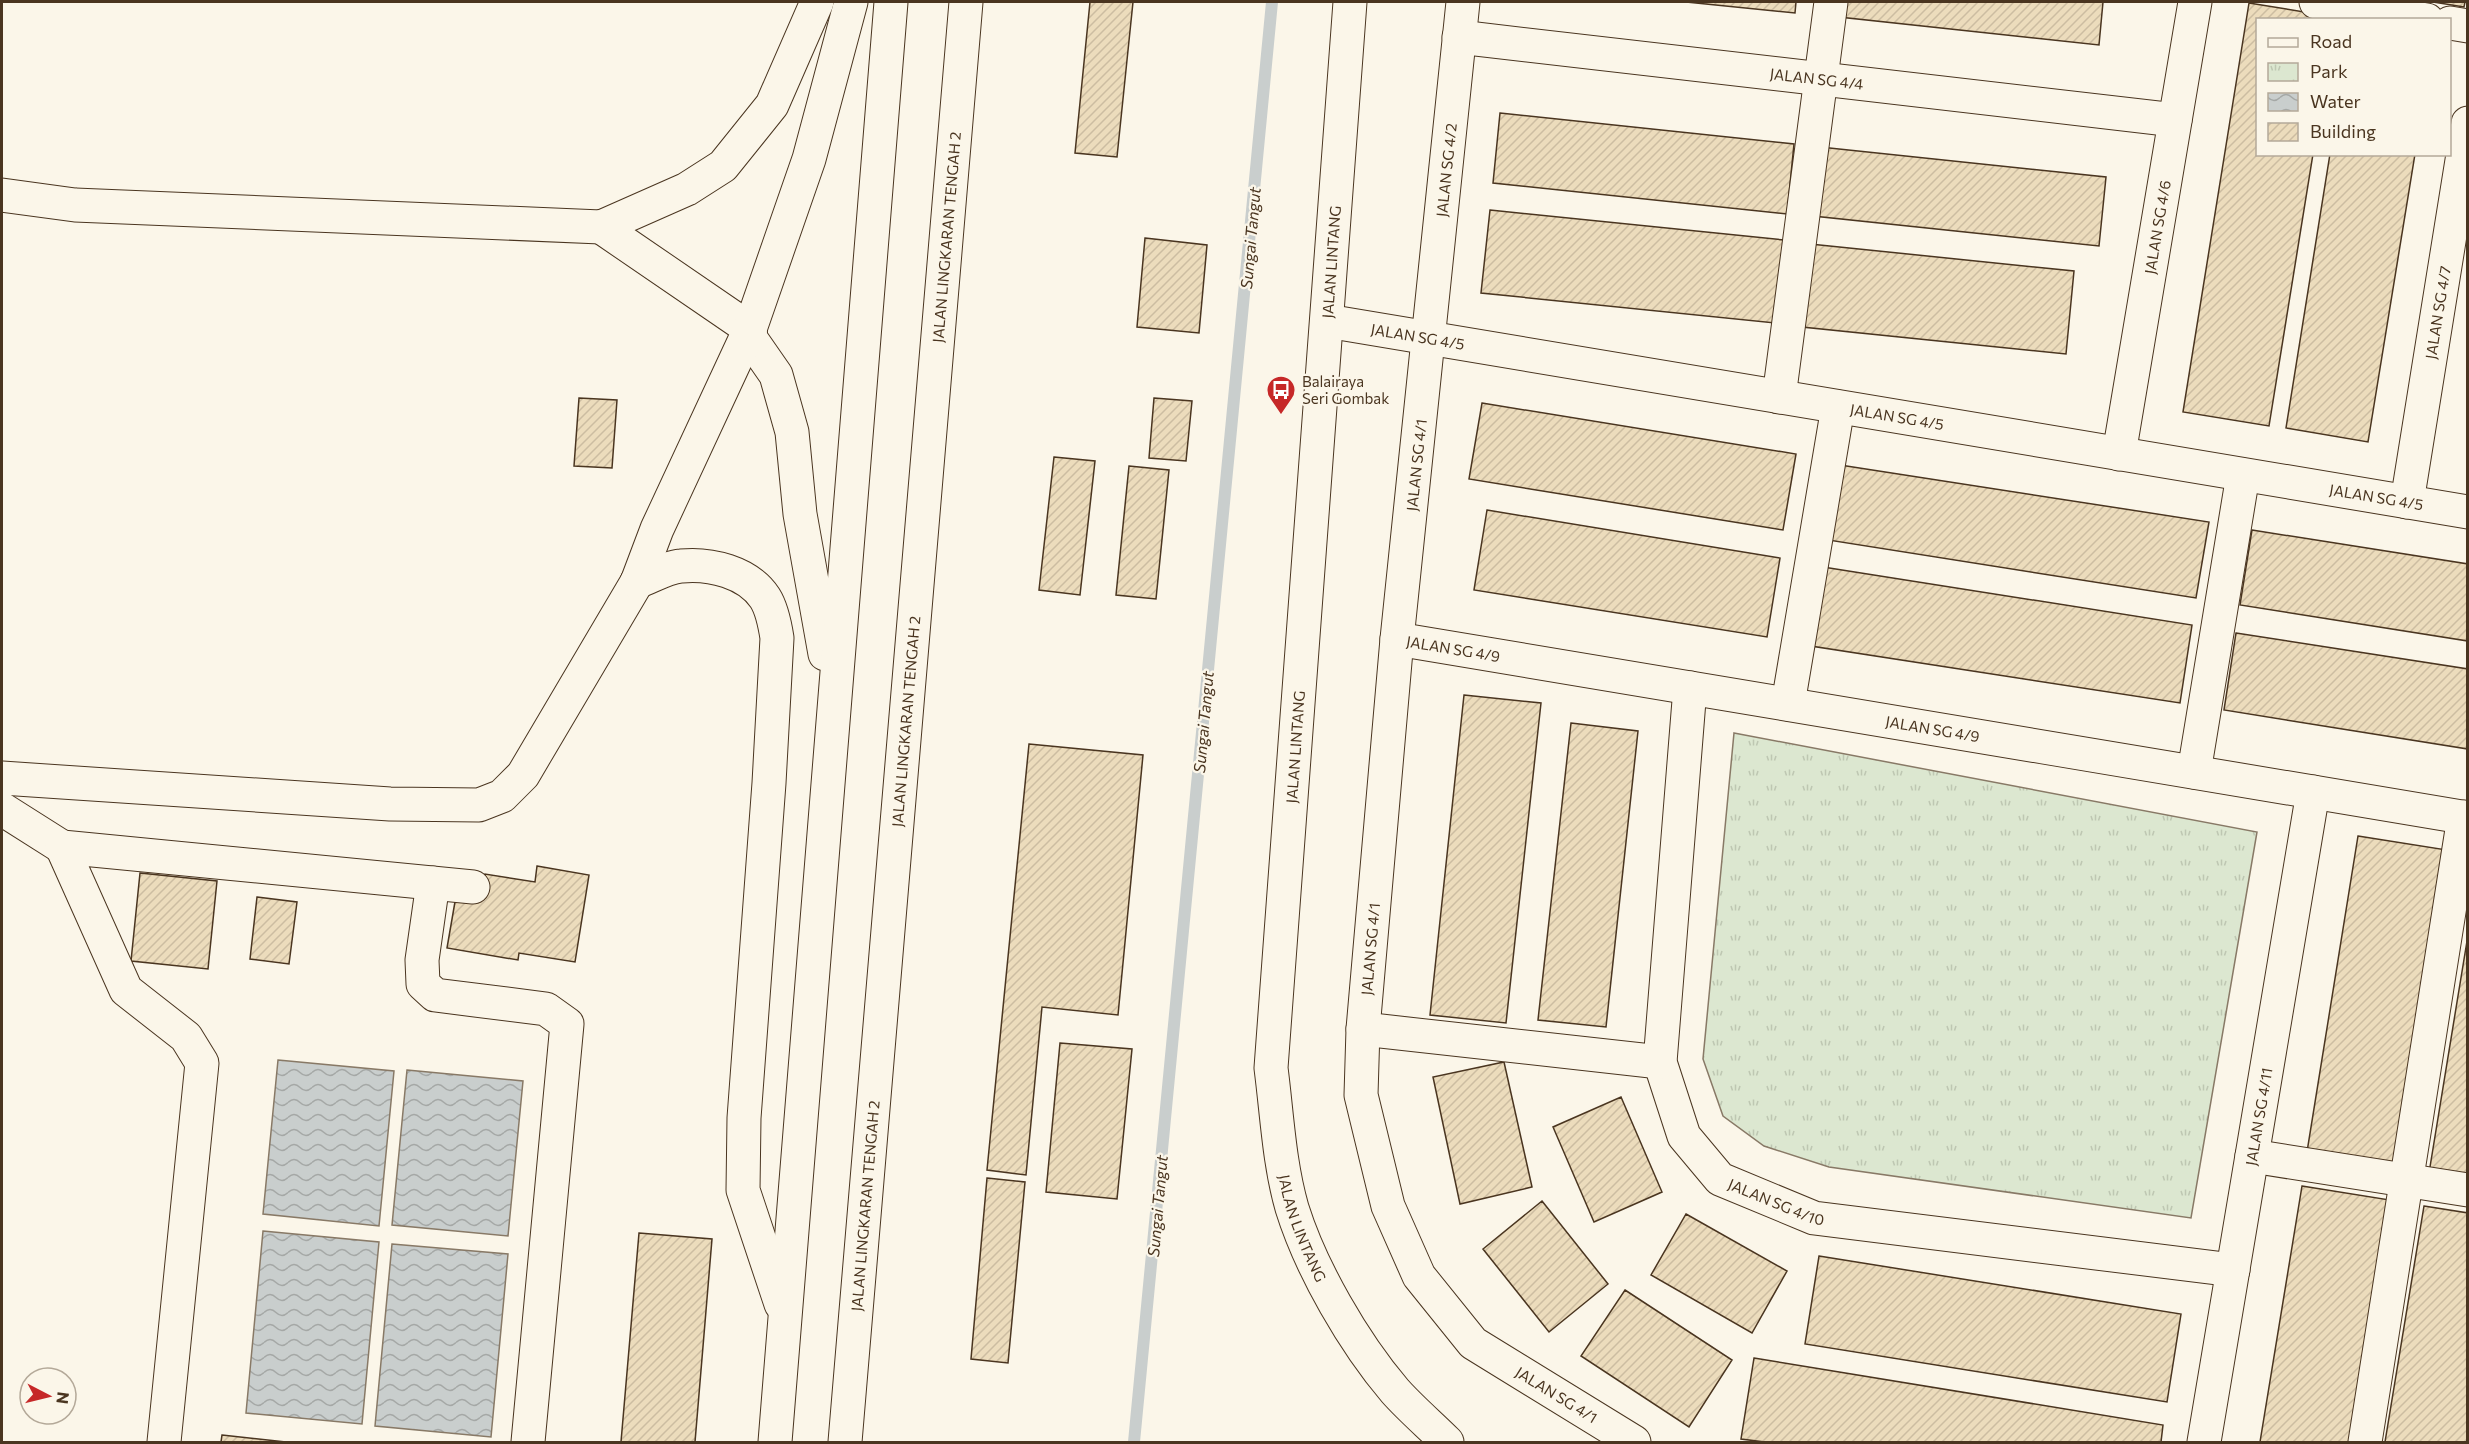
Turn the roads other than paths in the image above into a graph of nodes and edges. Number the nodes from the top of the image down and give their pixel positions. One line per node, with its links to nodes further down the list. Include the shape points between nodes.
1 (817, 2): 18 (main road, via 772,105 723,166 687,189)
2 (851, 2): 20 (main road, via 808,159)
3 (891, 2): 31 (main road)
4 (966, 2): 51 (main road, JALAN LINGKARAN TENGAH 2)
5 (1350, 2): 19 (main road, JALAN LINTANG)
6 (1463, 2): 13 (main road, JALAN SG 4/2)
7 (1830, 2): 14 (main road)
8 (2195, 2): 15 (main road, JALAN SG 4/6)
9 (2316, 2): 10 (main road)
10 (2415, 18)
11 (2451, 23): 12 (main road)
12 (2468, 26)
13 (1459, 37): 14 (main road, JALAN SG 4/4); 21 (main road, JALAN SG 4/2)
14 (1821, 79): 15 (main road, JALAN SG 4/4); 22 (main road)
15 (2175, 120): 24 (main road, JALAN SG 4/6)
16 (2468, 123): 26 (main road, JALAN SG 4/7)
17 (2, 195): 18 (main road, via 75,206)
18 (601, 227): 20 (main road)
19 (1327, 321): 21 (main road, JALAN SG 4/5); 52 (main road, JALAN LINTANG, via 1271,1068 1292,1208 1319,1273 1347,1324 1395,1390)
20 (750, 329): 28 (main road, via 657,529); 31 (main road, via 751,339 776,375 792,432 800,514)
21 (1429, 338): 22 (main road, JALAN SG 4/5); 29 (main road, JALAN SG 4/1)
22 (1779, 397): 23 (main road, JALAN SG 4/5)
23 (1838, 407): 24 (main road, JALAN SG 4/5); 32 (main road)
24 (2119, 454): 25 (main road, JALAN SG 4/5)
25 (2243, 475): 26 (main road, JALAN SG 4/5); 33 (main road)
26 (2407, 502): 27 (main road, JALAN SG 4/5)
27 (2468, 512)
28 (637, 582): 34 (main road, via 523,776 502,796 479,805 378,803); 47 (main road, via 680,566 720,568 747,579 765,598 775,623 769,783 744,1118 743,1190)
29 (1397, 639): 30 (main road, JALAN SG 4/9); 41 (main road, JALAN SG 4/1)
30 (1690, 688): 32 (main road, JALAN SG 4/9); 42 (main road, JALAN SG 4/10)
31 (833, 700): 47 (main road)
32 (1788, 704): 33 (main road, JALAN SG 4/9)
33 (2194, 772): 35 (main road, JALAN SG 4/9)
34 (2, 778)
35 (2313, 792): 37 (main road, JALAN SG 4/9); 43 (main road, JALAN SG 4/11)
36 (2, 809): 38 (main road)
37 (2466, 818): 44 (main road)
38 (62, 847): 39 (main road); 48 (main road, via 126,990 186,1037 202,1063)
39 (433, 883): 40 (main road); 49 (main road, via 422,960 423,984 435,995 546,1009 567,1024)
40 (473, 887)
41 (1363, 1029): 42 (main road); 53 (main road, JALAN SG 4/1, via 1361,1095 1374,1153 1388,1206 1419,1276 1473,1343)
42 (1660, 1062): 46 (main road, JALAN SG 4/10, via 1684,1136 1720,1179 1814,1218)
43 (2252, 1156): 44 (main road); 46 (main road, JALAN SG 4/11)
44 (2407, 1180): 45 (main road); 55 (main road)
45 (2468, 1190)
46 (2233, 1270): 54 (main road, JALAN SG 4/11)
47 (785, 1316): 50 (main road)
48 (164, 1443)
49 (528, 1443)
50 (775, 1443)
51 (845, 1443)
52 (1447, 1443)
53 (1634, 1443)
54 (2204, 1443)
55 (2365, 1443)

